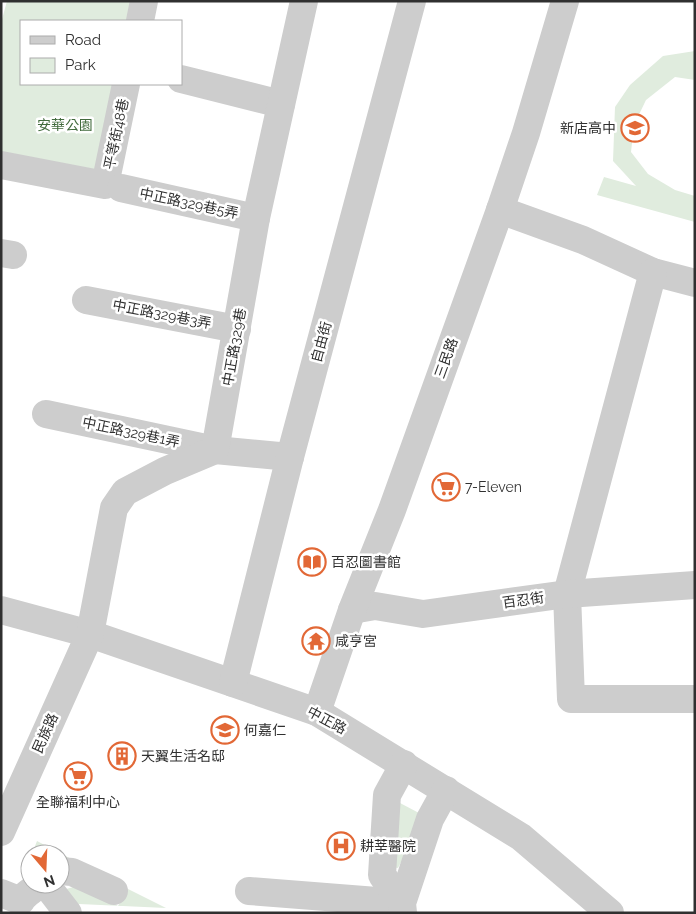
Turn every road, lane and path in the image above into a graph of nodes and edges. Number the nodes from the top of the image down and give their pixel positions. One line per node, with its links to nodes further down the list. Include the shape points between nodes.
1 (144, 1): 5 (street)
2 (304, 1): 8 (street, 中正路329巷)
3 (412, 1): 19 (street, 自由街)
4 (565, 1): 11 (street, 三民路)
5 (140, 20)
6 (182, 79): 8 (street)
7 (126, 85): 10 (street, 平等街48巷)
8 (281, 104): 12 (street, 中正路329巷)
9 (1, 164): 10 (street, 中正路329巷5弄)
10 (113, 187): 12 (street, 中正路329巷5弄)
11 (500, 210): 13 (street, via 583,240); 23 (street, 三民路, via 392,510)
12 (256, 218): 16 (street, 中正路329巷)
13 (653, 272): 14 (street); 21 (street)
14 (695, 282)
15 (86, 300): 16 (street, 中正路329巷3弄)
16 (238, 329): 18 (street, 中正路329巷)
17 (46, 414): 18 (street, 中正路329巷1弄)
18 (215, 450): 19 (street, 中正路329巷1弄); 24 (street, via 125,492 114,508)
19 (290, 457): 25 (street, 自由街)
20 (695, 585): 21 (street, 百忍街)
21 (567, 594): 23 (street, 百忍街, via 423,614 375,606); 26 (street, via 571,699)
22 (1, 610): 24 (street, 中正路)
23 (352, 610): 27 (street, 三民路)
24 (90, 634): 25 (street, 中正路); 30 (street, 民族路)
25 (233, 683): 27 (street, 中正路)
26 (695, 699)
27 (317, 712): 28 (street, 中正路)
28 (404, 764): 29 (street, 中正路); 37 (street, via 387,795 382,875)
29 (446, 790): 37 (street, via 430,819); 39 (street, 中正路, via 521,837)
30 (1, 832)
31 (70, 872): 32 (street)
32 (114, 891)
33 (249, 891): 37 (street)
34 (1, 893): 35 (street, via 21,901)
35 (26, 894)
36 (53, 894): 38 (street)
37 (402, 908)
38 (68, 913)
39 (610, 913)

